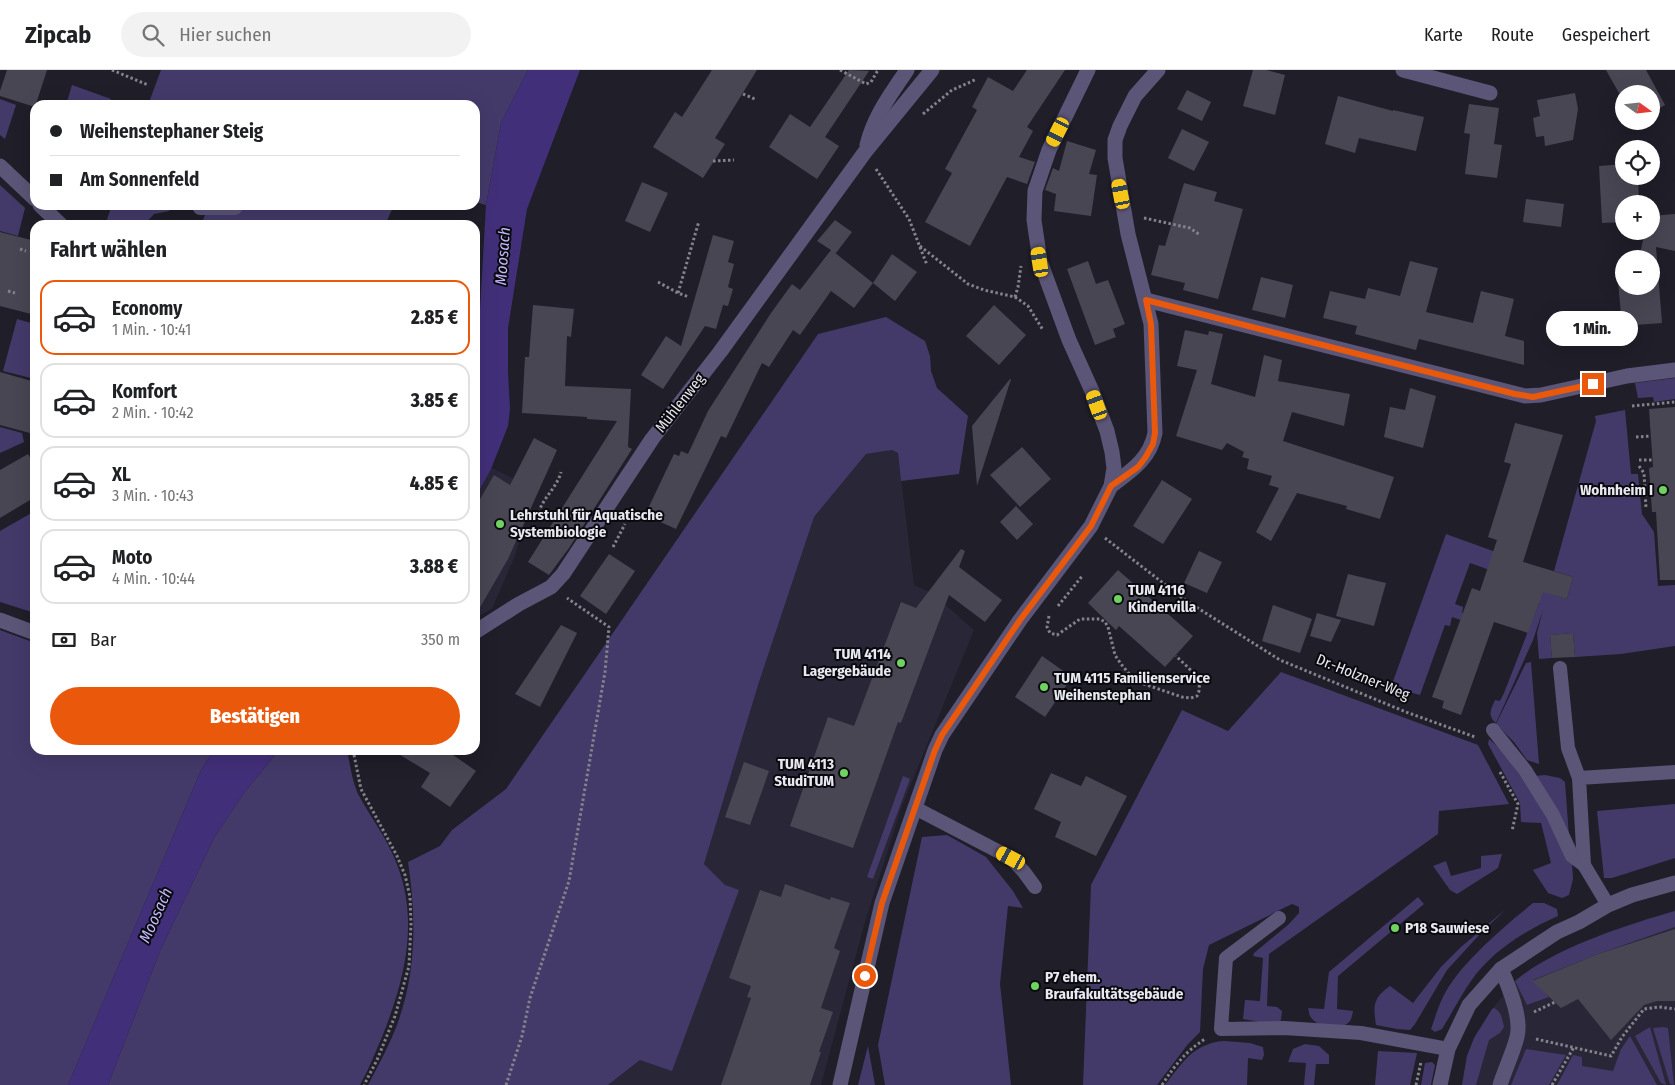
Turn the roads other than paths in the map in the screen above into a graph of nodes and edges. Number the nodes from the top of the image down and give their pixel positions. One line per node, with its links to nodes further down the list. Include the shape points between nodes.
1 (907, 70): 7 (street, Mühlenweg, via 879,111)
2 (932, 70): 7 (street, Mühlenweg)
3 (1088, 70): 14 (street, via 1049,150 1035,191 1034,220 1040,262 1107,432 1114,468)
4 (1158, 70): 12 (street, via 1135,96 1115,140 1114,158)
5 (1404, 70): 6 (street)
6 (1490, 93)
7 (865, 152): 16 (street, Mühlenweg, via 720,352 652,439 563,574 552,587)
8 (0, 166): 9 (street)
9 (30, 194)
10 (45, 210): 11 (street)
11 (56, 220)
12 (1146, 300): 13 (street, via 1525,396); 14 (street, via 1151,324 1153,444 1138,467)
13 (1675, 370)
14 (1111, 486): 22 (street, via 1091,526 1020,620 942,735)
15 (0, 620): 17 (street)
16 (480, 629)
17 (30, 631)
18 (1560, 668): 21 (lane, via 1568,748)
19 (1493, 730): 23 (lane, via 1526,770 1553,815 1572,856)
20 (1675, 772): 21 (lane)
21 (1579, 778): 23 (lane)
22 (915, 808): 25 (lane, via 1011,858); 30 (street, via 882,903)
23 (1584, 865): 26 (lane)
24 (1675, 883): 26 (street)
25 (1034, 887)
26 (1608, 905): 28 (street, via 1557,932)
27 (1280, 918): 29 (lane, via 1226,958 1221,1029 1284,1028 1361,1033)
28 (1501, 969): 29 (street, via 1469,1005); 32 (street, via 1518,1020 1518,1035)
29 (1448, 1049): 31 (street)
30 (840, 1085)
31 (1440, 1085)
32 (1500, 1085)

